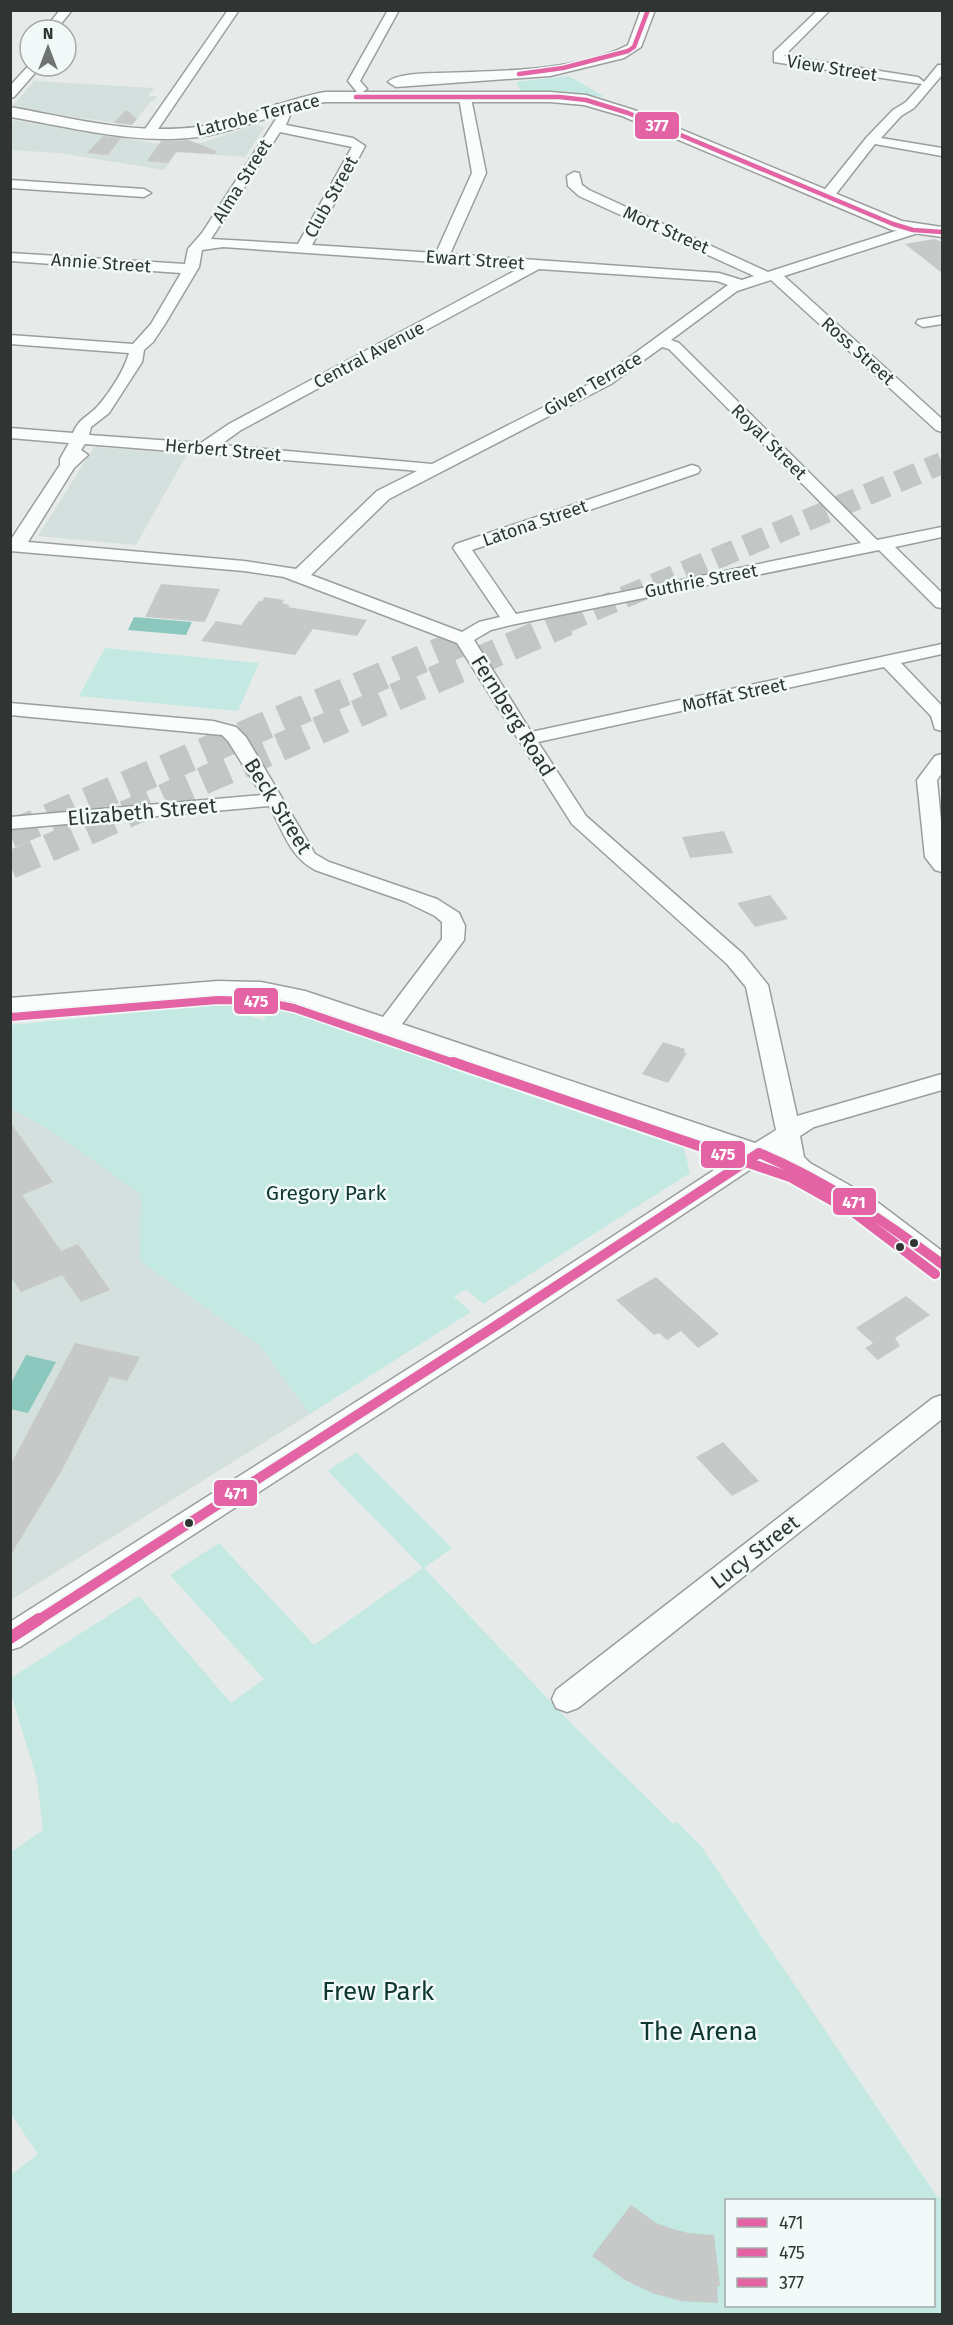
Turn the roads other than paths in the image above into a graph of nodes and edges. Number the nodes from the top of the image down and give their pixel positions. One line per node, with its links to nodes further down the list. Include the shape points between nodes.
1 (234, 10): 19 (street)
2 (394, 10): 10 (street)
3 (648, 10): 7 (main road, via 634,47 624,53 550,71)
4 (825, 10): 9 (street, View Street, via 778,59)
5 (942, 52): 9 (street)
6 (940, 75): 15 (street)
7 (477, 77): 10 (main road, via 427,78); 12 (main road, via 414,82 404,86)
8 (24, 78): 11 (street)
9 (918, 81): 15 (street, via 899,104)
10 (365, 87): 12 (main road, Latrobe Terrace); 12 (main road, via 393,86); 14 (main road, Latrobe Terrace)
11 (10, 94)
12 (401, 95): 13 (main road, Latrobe Terrace)
13 (465, 98): 25 (main road, Latrobe Terrace, via 560,97 598,104); 31 (street, via 479,173)
14 (277, 108): 17 (main road, Latrobe Terrace); 18 (street, Alma Street, via 284,118)
15 (897, 113): 20 (street)
16 (13, 114): 19 (main road, Latrobe Terrace)
17 (242, 119): 18 (street, Alma Street, via 267,121); 19 (main road, Latrobe Terrace, via 197,132)
18 (276, 127): 28 (street, Alma Street); 29 (street, Club Street, via 358,144)
19 (149, 132)
20 (872, 140): 21 (street); 25 (street)
21 (942, 152)
22 (574, 176): 34 (street, Mort Street, via 575,186 584,193)
23 (10, 184): 24 (street)
24 (144, 193)
25 (826, 196): 26 (main road, Latrobe Terrace)
26 (913, 230): 27 (main road, Given Terrace); 34 (street, Given Terrace)
27 (942, 232)
28 (204, 241): 29 (street, Ewart Street); 33 (street, Alma Street, via 203,258)
29 (303, 248): 31 (street, Ewart Street)
30 (10, 257): 33 (street, Annie Street)
31 (441, 258): 32 (street, Ewart Street)
32 (542, 265): 35 (street, Ewart Street, via 719,277); 44 (street, Central Avenue)
33 (191, 269): 40 (street, Alma Street, via 150,337)
34 (770, 276): 35 (street, Given Terrace); 41 (street, Ross Street)
35 (743, 285): 39 (street, Given Terrace, via 724,293)
36 (942, 320): 37 (street)
37 (923, 323)
38 (10, 339): 40 (street)
39 (662, 342): 45 (street, Given Terrace, via 606,381); 48 (street, Royal Street, via 674,346)
40 (137, 349): 43 (street, Alma Street, via 133,364 103,410 102,427)
41 (942, 427)
42 (10, 434): 43 (street, Herbert Street)
43 (85, 439): 44 (street, Herbert Street); 49 (street, Alma Street, via 80,455 69,465)
44 (213, 448): 45 (street, Herbert Street)
45 (435, 469): 50 (street, Given Terrace, via 383,495)
46 (692, 470): 52 (street, Latona Street, via 462,548)
47 (942, 532): 48 (street, Guthrie Street)
48 (878, 545): 51 (street, Royal Street); 52 (street, Guthrie Street)
49 (14, 546): 50 (street, Fernberg Road, via 244,566)
50 (300, 575): 53 (street, Fernberg Road)
51 (942, 603)
52 (511, 620): 53 (street, Guthrie Street, via 485,626)
53 (463, 639): 58 (street, Fernberg Road)
54 (942, 649): 55 (street, Moffat Street)
55 (889, 661): 57 (street, via 940,715); 58 (street, Moffat Street)
56 (10, 709): 60 (street, Beck Street, via 222,729 236,737)
57 (942, 725)
58 (526, 740): 66 (street, Fernberg Road, via 579,820 735,958 757,985)
59 (942, 760): 62 (street, via 927,780 935,857)
60 (274, 800): 61 (street, Elizabeth Street); 64 (street, Beck Street, via 308,858 429,903 451,918 453,940)
61 (10, 823)
62 (942, 866)
63 (10, 1005): 64 (street, via 194,989 261,989 297,996)
64 (388, 1026): 67 (street)
65 (942, 1082): 66 (street, via 820,1116)
66 (788, 1134): 67 (street); 68 (street, Fernberg Road, via 791,1156)
67 (759, 1153): 68 (street); 71 (street)
68 (801, 1170): 69 (street, via 863,1204)
69 (942, 1264)
70 (942, 1405): 72 (street, Lucy Street)
71 (10, 1638)
72 (567, 1699)

